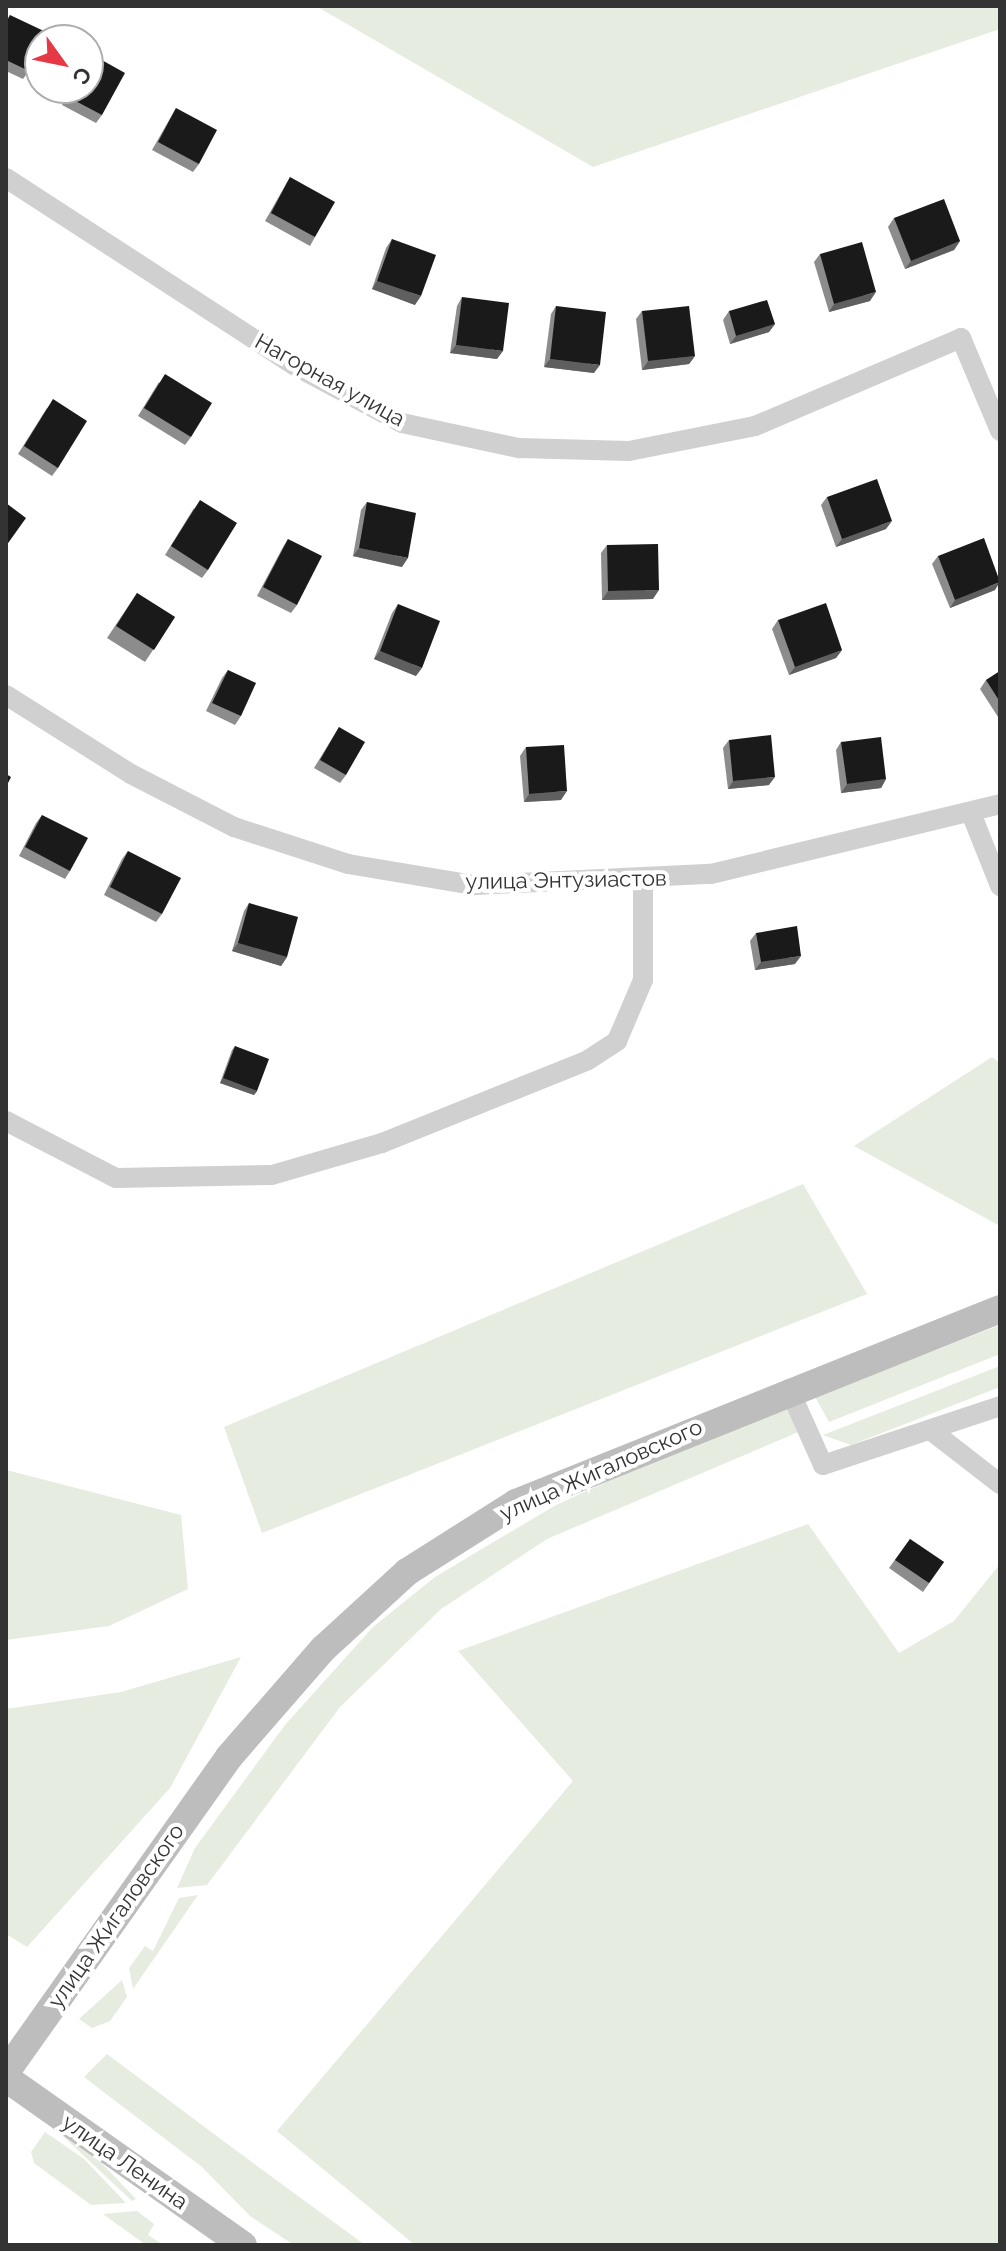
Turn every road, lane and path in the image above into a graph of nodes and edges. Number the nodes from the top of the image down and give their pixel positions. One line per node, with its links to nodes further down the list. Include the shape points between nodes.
1 (6, 178): 2 (street, Нагорная улица, via 297,367 402,423 519,448 629,451 755,426 961,338)
2 (1000, 431)
3 (6, 695): 6 (street, улица Энтузиастов, via 131,774 234,827 348,864 474,885)
4 (1000, 804): 5 (street)
5 (971, 813): 6 (street, улица Энтузиастов, via 711,874); 7 (street)
6 (643, 881): 8 (street, via 643,980 617,1041 588,1060 382,1143 272,1175 116,1178)
7 (1000, 886)
8 (6, 1121)
9 (1000, 1309): 10 (main road, улица Жигаловского)
10 (789, 1389): 12 (street, via 823,1465); 14 (main road, улица Жигаловского, via 516,1503 407,1572 323,1649 229,1757)
11 (1000, 1406): 12 (street)
12 (933, 1432): 13 (street)
13 (1000, 1484)
14 (6, 2075): 15 (main road, улица Ленина)
15 (243, 2245)

